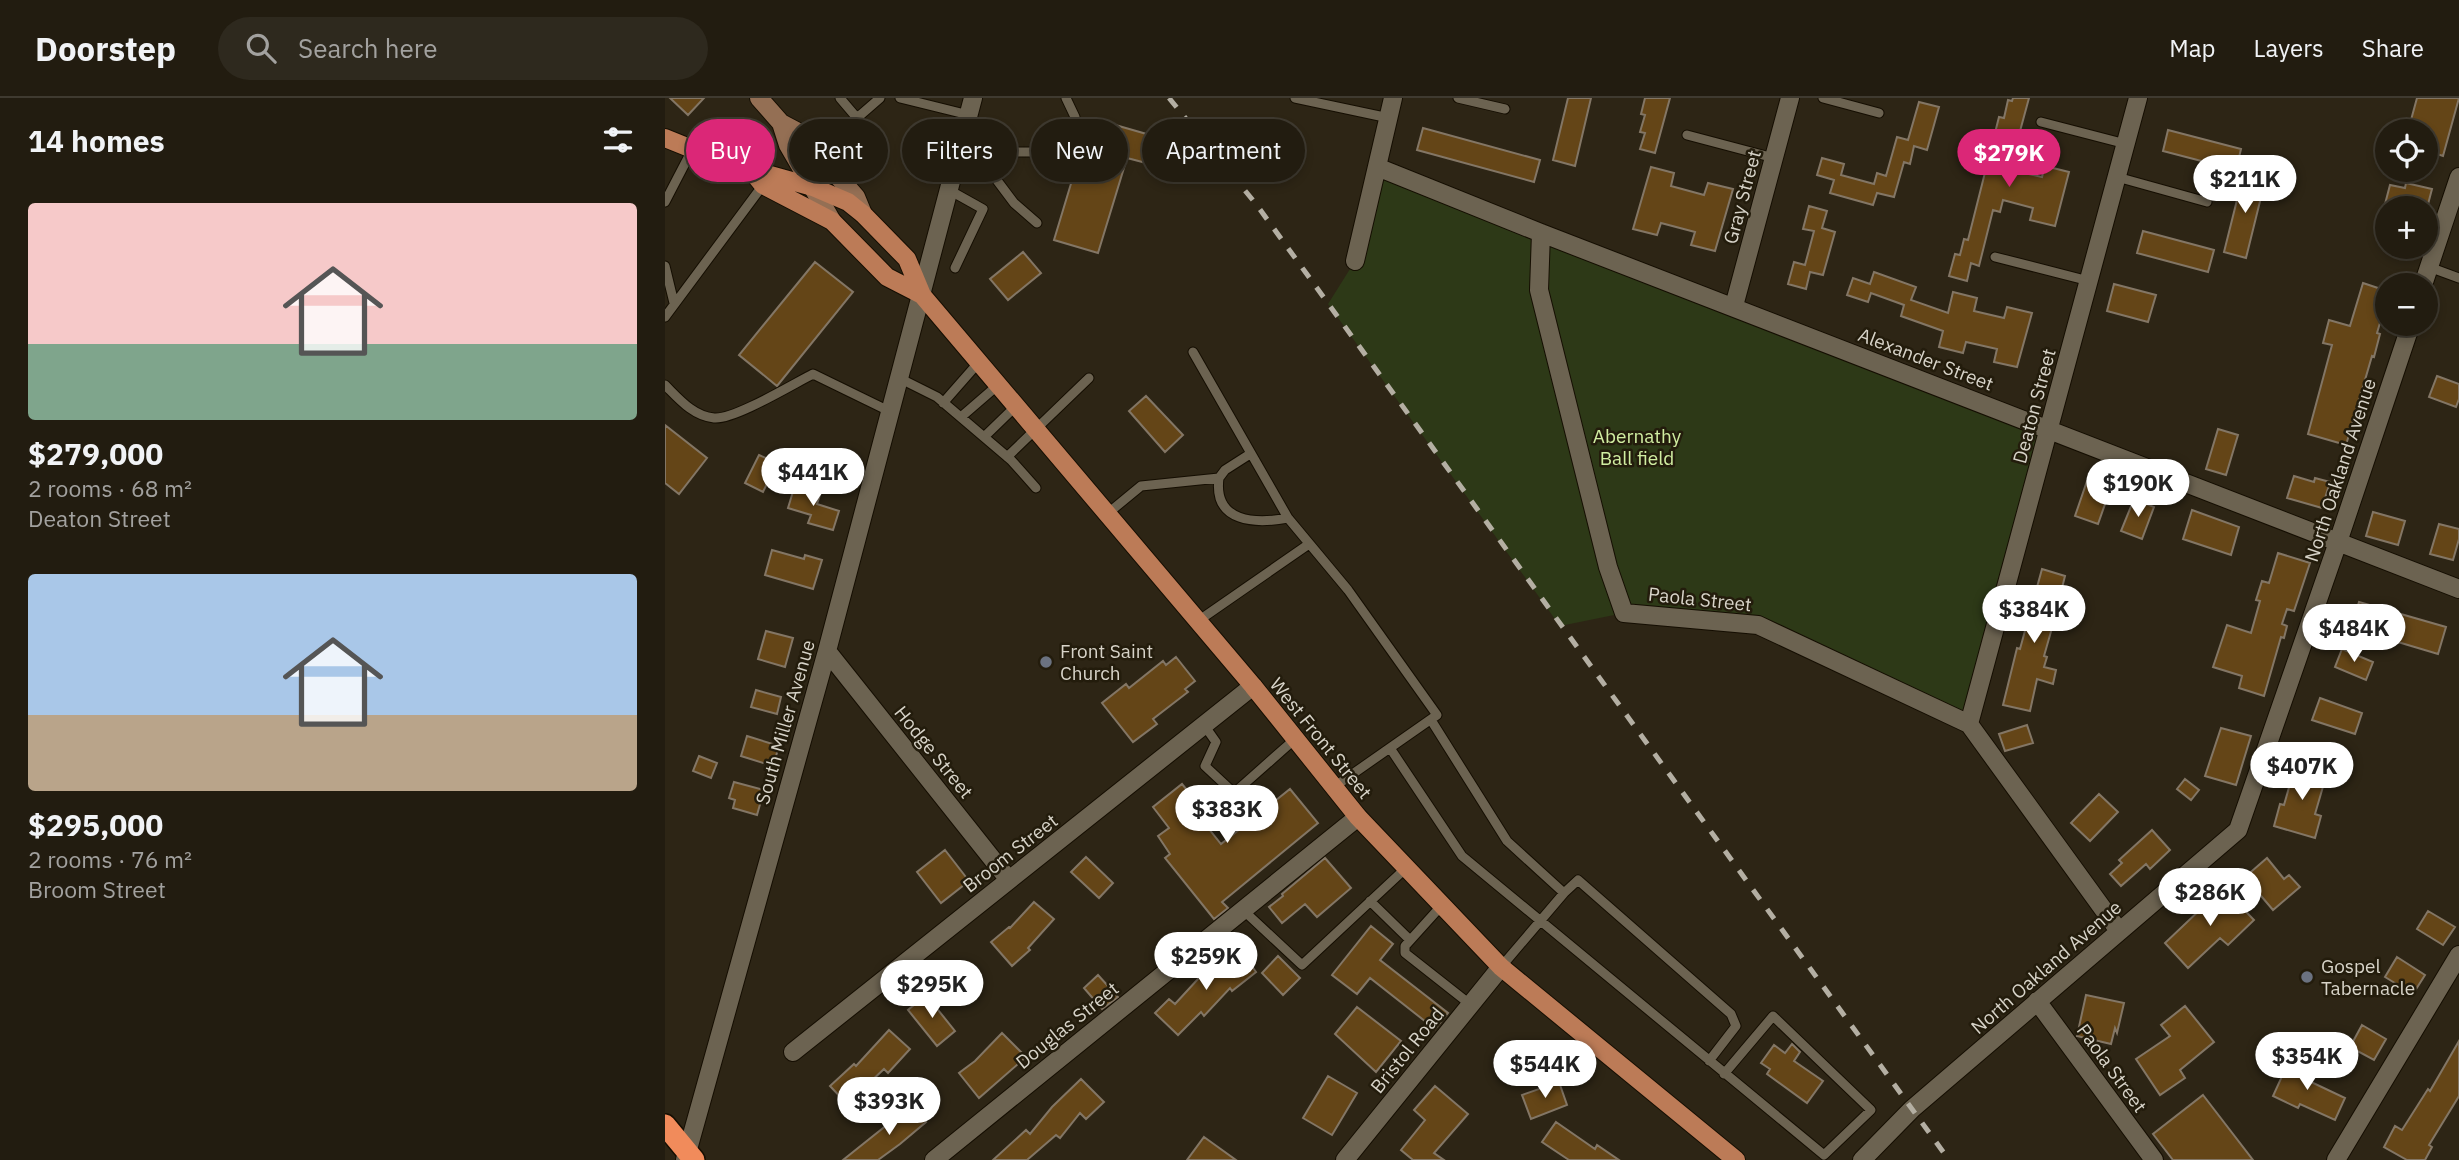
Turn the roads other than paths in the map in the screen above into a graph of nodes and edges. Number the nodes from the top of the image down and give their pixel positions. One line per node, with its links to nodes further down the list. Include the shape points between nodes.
1 (759, 98): 17 (main road, West Front Street)
2 (840, 98): 3 (lane, via 857,118)
3 (880, 98)
4 (900, 98): 12 (lane)
5 (1066, 98): 22 (lane, via 1075,117 1067,133 1046,152)
6 (1295, 98): 15 (lane)
7 (1393, 98): 15 (street)
8 (1458, 98): 13 (lane)
9 (1790, 98): 23 (street, Gray Street)
10 (1823, 98): 14 (lane)
11 (2138, 98): 20 (street, Deaton Street)
12 (971, 107)
13 (1505, 109)
14 (1879, 113)
15 (1388, 118): 25 (street)
16 (2041, 122): 20 (lane)
17 (782, 123): 33 (main road, West Front Street); 37 (main road, West Front Street, via 800,132 856,197)
18 (1687, 135): 23 (lane)
19 (665, 138): 21 (main road)
20 (2126, 144): 27 (street, Deaton Street)
21 (686, 145)
22 (1017, 152)
23 (1774, 158): 51 (street, Gray Street)
24 (686, 163): 35 (lane)
25 (1377, 167): 40 (street, Alexander Street); 42 (street)
26 (775, 176): 33 (main road)
27 (2117, 177): 36 (lane); 48 (street, Deaton Street)
28 (2459, 177): 44 (street)
29 (757, 182): 50 (lane)
30 (762, 182): 38 (main road)
31 (951, 182): 34 (street, South Miller Avenue)
32 (998, 182): 39 (lane)
33 (813, 187): 37 (main road, via 834,194); 38 (main road, West Front Street)
34 (949, 190): 45 (lane, via 983,209); 49 (street, South Miller Avenue)
35 (665, 202)
36 (2207, 202)
37 (863, 214): 49 (main road, West Front Street, via 907,260)
38 (832, 221): 49 (main road, West Front Street, via 887,277)
39 (1037, 223)
40 (1541, 233): 51 (street, Alexander Street); 80 (street, Paola Street, via 1539,290 1608,567 1624,612 1758,625)
41 (1995, 257): 48 (lane)
42 (1355, 261)
43 (665, 266): 50 (lane)
44 (2429, 267): 46 (street); 47 (lane)
45 (955, 268)
46 (2427, 273)
47 (2459, 278)
48 (2089, 281): 64 (street, Deaton Street)
49 (922, 295): 55 (main road, West Front Street); 56 (street, South Miller Avenue)
50 (674, 303): 52 (lane)
51 (1734, 306): 64 (street, Alexander Street)
52 (665, 317)
53 (2406, 336): 73 (street, North Oakland Avenue)
54 (1193, 352): 67 (lane)
55 (979, 362): 59 (main road, West Front Street); 60 (lane)
56 (899, 378): 60 (lane); 62 (street, South Miller Avenue)
57 (1089, 378): 65 (lane)
58 (665, 385): 62 (lane, via 689,409 715,418 753,406 813,373)
59 (998, 385): 61 (main road, West Front Street); 63 (lane)
60 (943, 402): 63 (lane)
61 (1016, 407): 65 (main road, West Front Street); 66 (lane)
62 (891, 411): 77 (street, South Miller Avenue)
63 (961, 417): 66 (lane)
64 (2049, 429): 73 (street, Alexander Street); 80 (street, Deaton Street)
65 (1036, 430): 68 (lane); 71 (main road, West Front Street)
66 (984, 438): 68 (lane)
67 (1250, 454): 69 (lane); 72 (lane)
68 (1007, 457): 70 (lane)
69 (1219, 478): 71 (lane, via 1141,486); 72 (lane, via 1220,497 1235,516 1262,522)
70 (1036, 488)
71 (1107, 514): 76 (main road, West Front Street)
72 (1288, 518): 74 (lane)
73 (2339, 542): 75 (street, Alexander Street); 93 (street, North Oakland Avenue, via 2238,830)
74 (1309, 544): 76 (lane); 79 (lane, via 1348,590 1437,715)
75 (2459, 589)
76 (1198, 621): 78 (main road, West Front Street)
77 (827, 651): 87 (street, Hodge Street); 103 (street, South Miller Avenue)
78 (1253, 686): 81 (street, Broom Street); 82 (main road, West Front Street)
79 (1430, 720): 83 (lane); 88 (lane, via 1507,841)
80 (1969, 724): 93 (street, Paola Street)
81 (1204, 725): 82 (lane, via 1216,742 1205,766 1234,793); 87 (street, Broom Street)
82 (1295, 738): 84 (main road, West Front Street)
83 (1390, 748): 84 (lane); 92 (lane, via 1462,856)
84 (1334, 787): 85 (main road, West Front Street)
85 (1358, 817): 86 (main road, West Front Street); 91 (street, Douglas Street)
86 (1406, 868): 89 (lane); 90 (main road, West Front Street)
87 (1009, 880): 99 (street, Broom Street)
88 (1564, 893): 92 (lane); 100 (lane, via 1578,880 1731,1014 1736,1026)
89 (1370, 901): 91 (lane, via 1302,965); 94 (lane)
90 (1442, 905): 94 (lane); 96 (main road, West Front Street)
91 (1243, 910): 104 (street, Douglas Street)
92 (1541, 923): 96 (lane); 100 (lane)
93 (2119, 931): 97 (street, North Oakland Avenue)
94 (1410, 940): 98 (lane, via 1405,953)
95 (2459, 955): 109 (street)
96 (1501, 967): 98 (street, Bristol Road); 106 (main road, West Front Street)
97 (2036, 1001): 107 (street, North Oakland Avenue, via 1912,1109); 108 (street, Paola Street)
98 (1471, 1005): 105 (street, Bristol Road)
99 (793, 1052)
100 (1709, 1061): 101 (lane)
101 (1724, 1073): 101 (lane, via 1823,1155 1871,1110 1773,1016)
102 (665, 1125): 103 (highway)
103 (689, 1157)
104 (934, 1160)
105 (1345, 1160)
106 (1736, 1160)
107 (1862, 1160)
108 (2154, 1160)
109 (2336, 1160)

